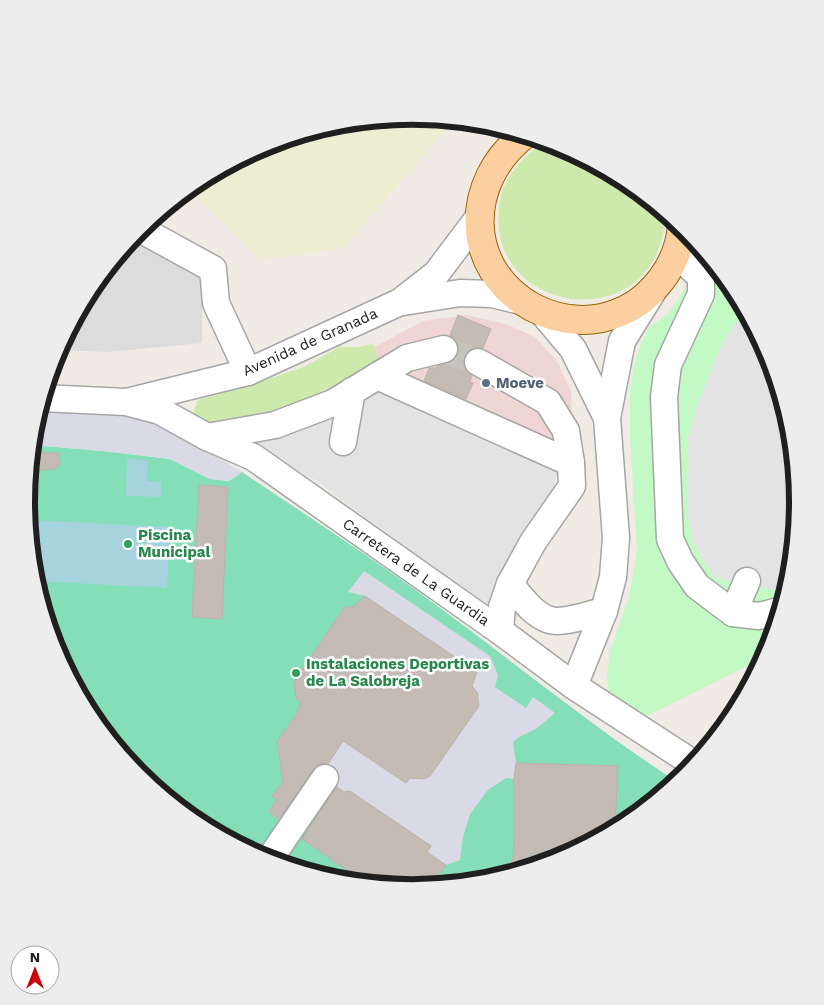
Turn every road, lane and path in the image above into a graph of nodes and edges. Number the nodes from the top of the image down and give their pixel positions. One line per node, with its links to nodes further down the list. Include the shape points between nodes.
1 (518, 141): 2 (main road, via 492,170 485,185)
2 (479, 217): 7 (street, Avenida de Granada, via 436,274); 8 (main road, via 480,233 490,264 509,290)
3 (148, 233): 11 (street, via 213,269 216,303)
4 (681, 238): 5 (main road)
5 (675, 258): 6 (main road); 23 (street, via 701,278 701,294 668,365 664,396 670,539 696,586)
6 (655, 288): 8 (main road, via 627,309 594,319 559,318); 16 (street, via 622,341)
7 (400, 302): 8 (street, Avenida de Granada, via 460,293 492,294); 11 (street, Avenida de Granada)
8 (532, 307): 16 (street, via 573,349)
9 (444, 349): 12 (street, via 406,358)
10 (478, 362): 19 (street, via 548,402 566,431)
11 (248, 372): 15 (street, Avenida de Granada)
12 (377, 376): 13 (street); 19 (street)
13 (352, 391): 17 (street, via 333,403 275,425); 18 (street)
14 (50, 398): 15 (street, Avenida de Granada)
15 (126, 402): 17 (street, Carretera de La Guardia, via 160,411)
16 (607, 418): 22 (street, via 616,538 613,578)
17 (207, 436): 25 (street, Carretera de La Guardia, via 253,456)
18 (342, 442)
19 (571, 463): 21 (street, via 572,486 533,542)
20 (747, 581): 23 (street)
21 (510, 584): 22 (street, via 534,611 551,620 576,619); 25 (street, via 502,608)
22 (604, 611): 26 (street)
23 (734, 613): 24 (street, via 758,616)
24 (772, 613)
25 (500, 631): 26 (street, Carretera de La Guardia)
26 (574, 686): 27 (street, Carretera de La Guardia)
27 (687, 760)
28 (325, 778): 29 (street)
29 (274, 853)

